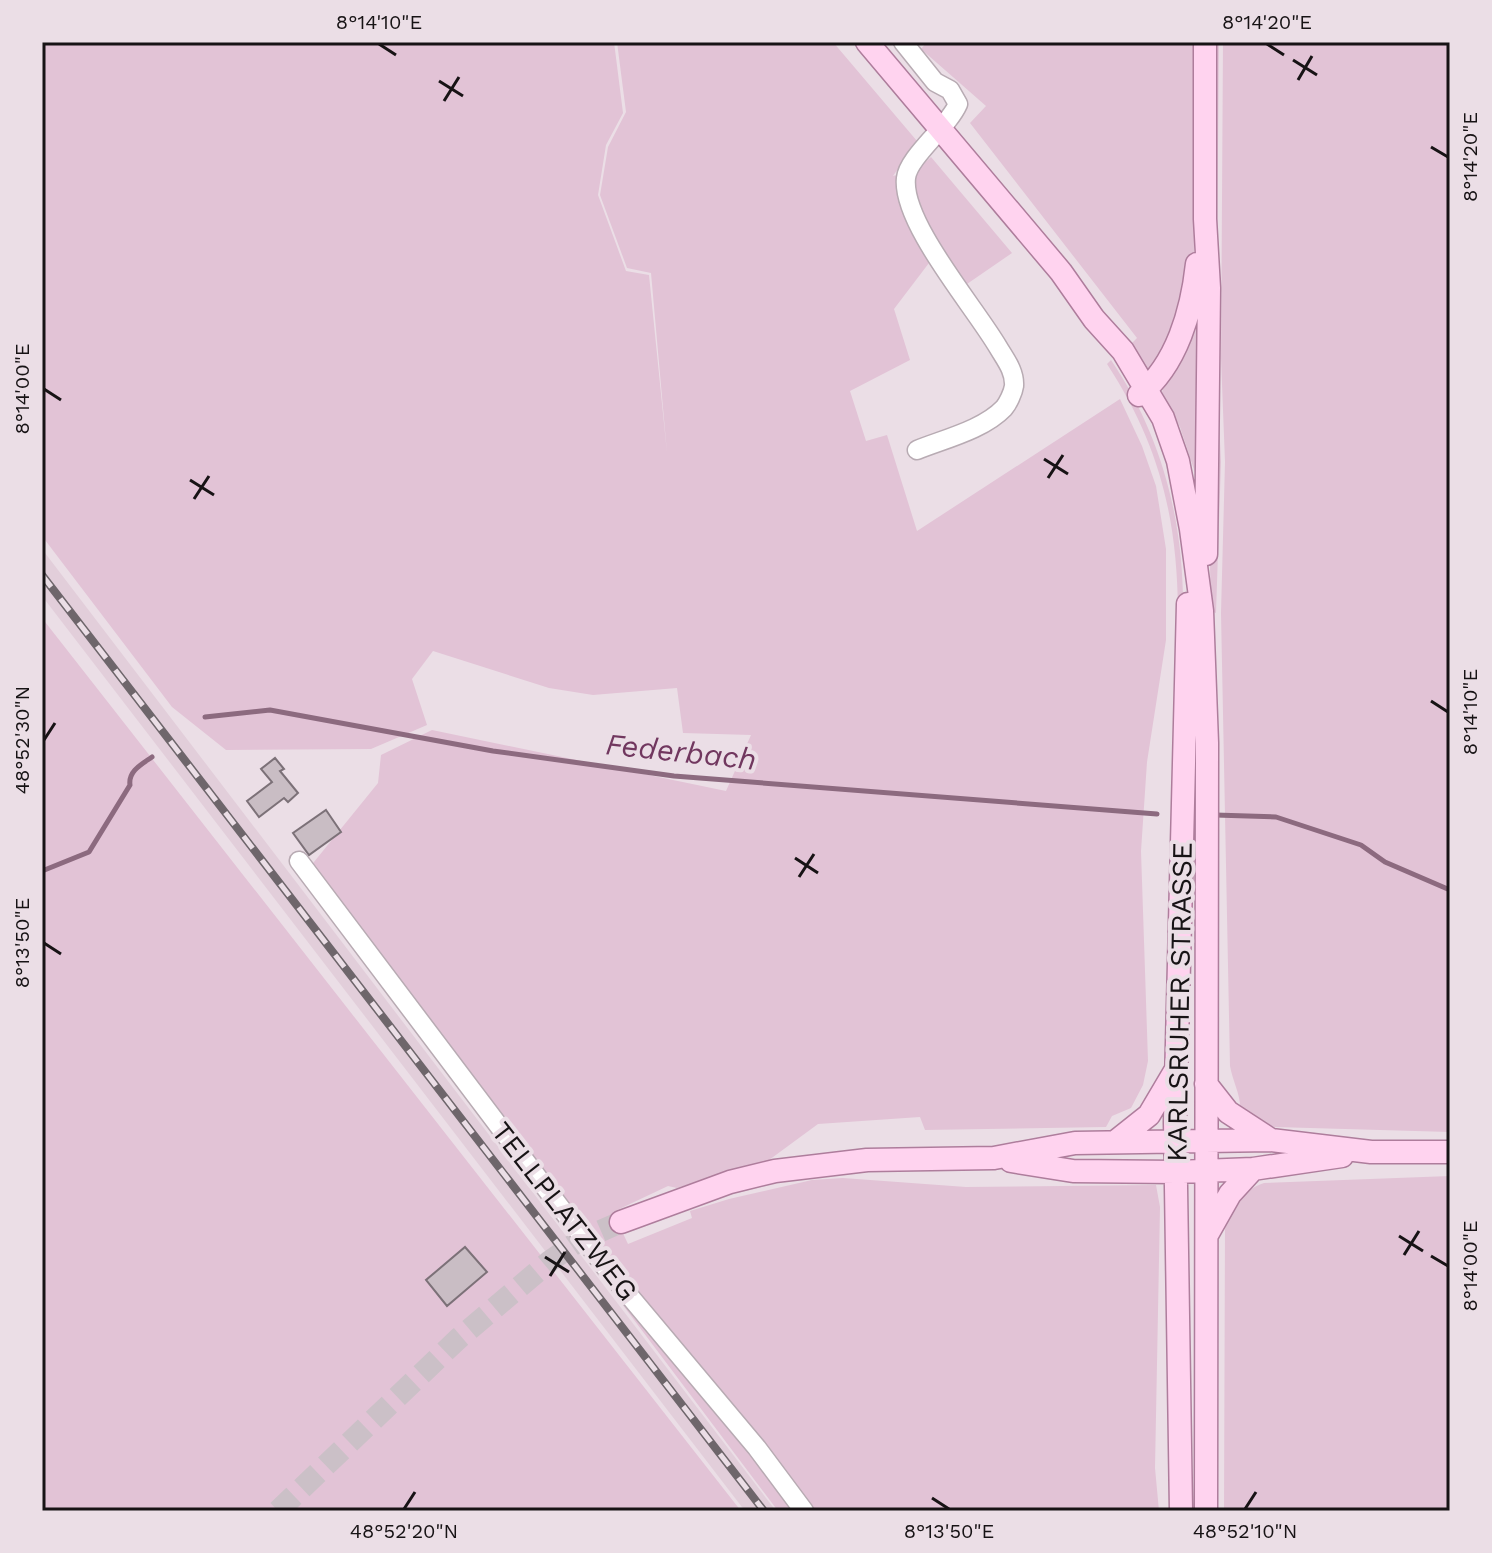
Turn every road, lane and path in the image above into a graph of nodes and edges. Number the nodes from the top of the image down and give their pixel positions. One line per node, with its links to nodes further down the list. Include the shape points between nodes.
1 (867, 42): 4 (main road)
2 (903, 42): 4 (lane, via 956,99 953,115)
3 (1205, 42): 5 (main road)
4 (941, 130): 6 (main road, via 1123,351); 7 (lane, via 906,174 906,196 919,230 1012,370 1014,387 1007,405 992,419)
5 (1205, 219): 6 (main road, via 1184,325 1165,365); 8 (main road, via 1209,302)
6 (1143, 392): 8 (main road, via 1163,418 1178,461); 10 (main road, KARLSRUHER STRASSE, via 1176,495 1188,610)
7 (917, 450)
8 (1202, 611): 11 (main road, KARLSRUHER STRASSE, via 1208,788)
9 (299, 861): 24 (lane, TELLPLATZWEG, via 606,1268)
10 (1176, 1070): 13 (main road, via 1149,1115); 14 (main road, KARLSRUHER STRASSE)
11 (1206, 1084): 12 (main road, via 1228,1112); 15 (main road, KARLSRUHER STRASSE)
12 (1271, 1140): 15 (main road); 16 (main road)
13 (1115, 1142): 14 (main road); 18 (main road, via 1075,1143)
14 (1176, 1142): 15 (main road); 20 (main road, KARLSRUHER STRASSE)
15 (1207, 1142): 21 (main road, KARLSRUHER STRASSE)
16 (1371, 1152): 17 (main road); 19 (main road)
17 (1450, 1152)
18 (994, 1158): 20 (main road, via 1073,1171); 22 (main road, via 867,1160 775,1171 701,1191)
19 (1253, 1169): 21 (main road); 23 (main road, via 1230,1194)
20 (1176, 1172): 21 (main road); 25 (main road, KARLSRUHER STRASSE)
21 (1207, 1172): 23 (main road, KARLSRUHER STRASSE)
22 (621, 1222)
23 (1206, 1236): 26 (main road, KARLSRUHER STRASSE)
24 (804, 1511)
25 (1181, 1511)
26 (1206, 1511)

